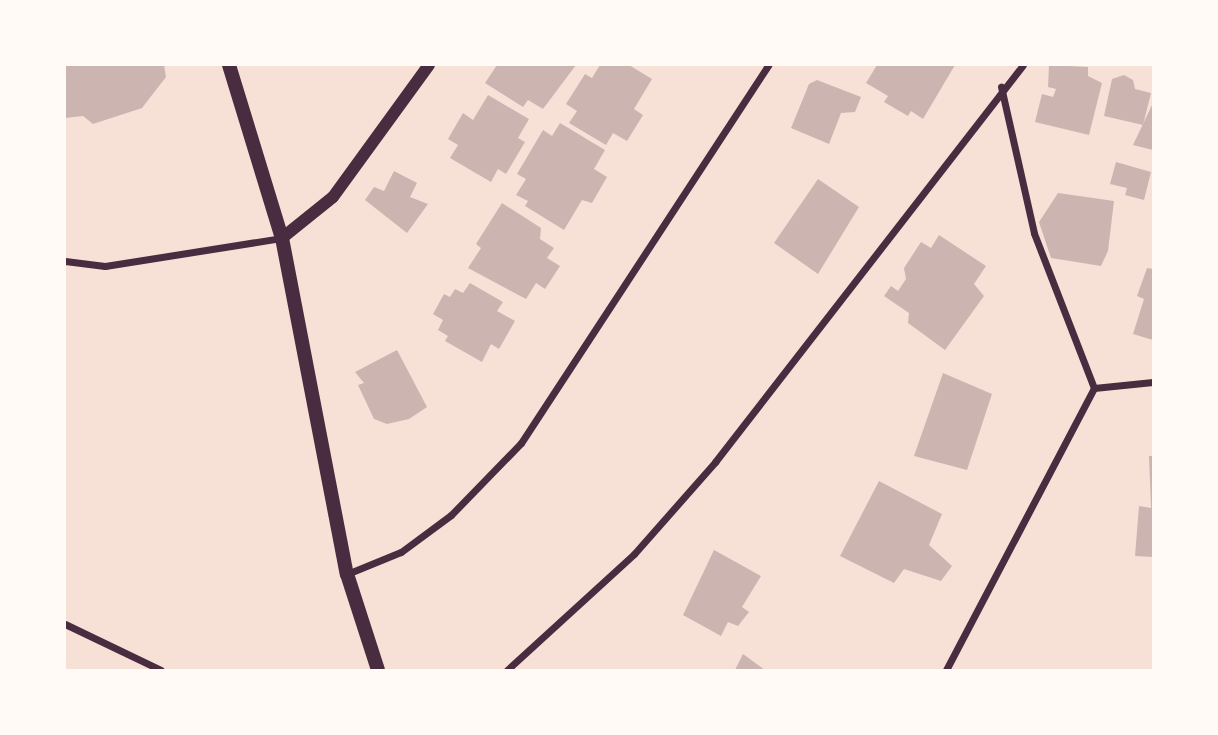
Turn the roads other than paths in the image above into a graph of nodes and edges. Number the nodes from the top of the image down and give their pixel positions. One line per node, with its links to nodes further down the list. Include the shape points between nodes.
1 (229, 65): 6 (main road)
2 (429, 65): 6 (street, via 333,197)
3 (768, 65): 10 (street, via 521,443 431,530 401,552)
4 (1023, 65): 5 (street)
5 (1001, 87): 9 (street, via 1034,233); 14 (street, via 836,311 715,462 634,554)
6 (282, 238): 7 (street, via 105,266); 10 (main road)
7 (65, 261)
8 (1153, 382): 9 (street)
9 (1094, 387): 15 (street)
10 (347, 574): 13 (main road)
11 (65, 624): 12 (street)
12 (161, 670)
13 (378, 670)
14 (507, 670)
15 (946, 670)

